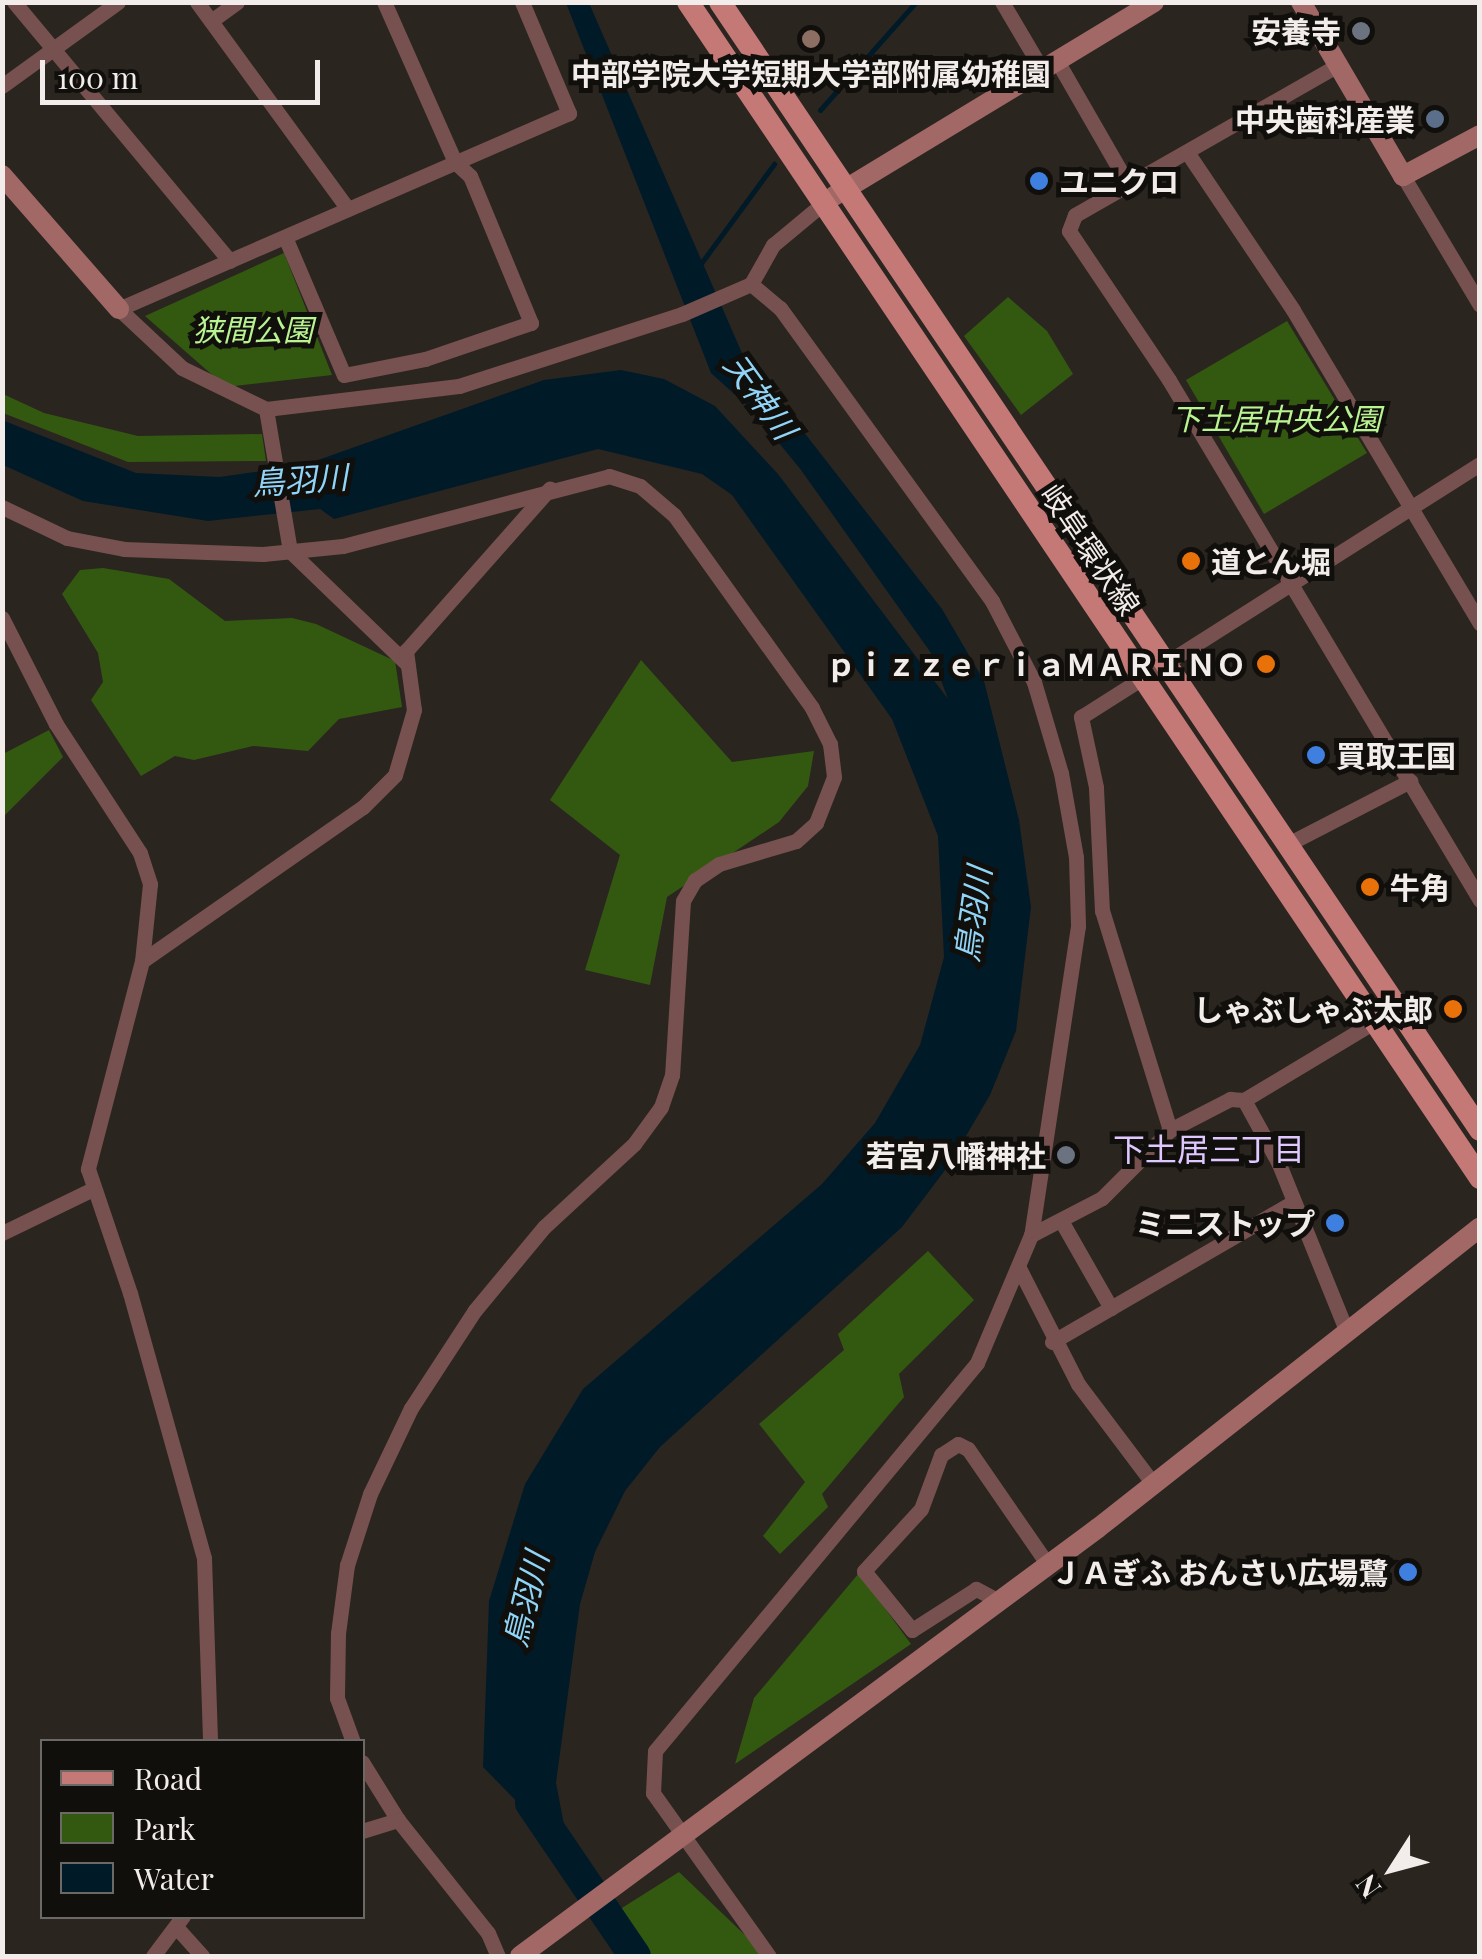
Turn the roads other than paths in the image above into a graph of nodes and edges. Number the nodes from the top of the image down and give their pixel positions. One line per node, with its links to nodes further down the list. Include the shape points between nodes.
1 (14, 2): 13 (street)
2 (118, 2): 13 (street)
3 (197, 2): 12 (street)
4 (237, 2): 12 (street)
5 (384, 2): 19 (street)
6 (522, 2): 19 (street, via 569,114)
7 (688, 2): 24 (main road, 岐阜環状線)
8 (720, 2): 23 (main road, 岐阜環状線)
9 (1002, 2): 14 (street)
10 (1154, 2): 14 (street)
11 (1301, 2): 15 (street)
12 (211, 21): 25 (street)
13 (54, 48): 16 (street); 27 (street)
14 (1048, 63): 22 (street); 23 (street)
15 (1338, 65): 18 (street); 21 (street)
16 (2, 86)
17 (1480, 135): 21 (street)
18 (1187, 152): 22 (street); 35 (street, via 1292,310)
19 (455, 162): 25 (street); 26 (street, via 470,176 531,323 425,359 344,375)
20 (2, 176): 30 (street)
21 (1404, 176): 29 (street)
22 (1128, 184): 37 (street, via 1075,215 1070,231)
23 (842, 191): 24 (street); 40 (main road, 岐阜環状線)
24 (820, 206): 28 (street, via 773,246); 42 (main road, 岐阜環状線)
25 (348, 209): 26 (street)
26 (285, 236): 27 (street)
27 (230, 261): 30 (street)
28 (751, 284): 31 (street, via 682,314 458,386); 57 (street, via 780,308 992,600 1034,682 1061,773 1076,857 1078,926)
29 (1480, 305)
30 (120, 309): 31 (street, via 182,368)
31 (269, 416): 36 (street)
32 (1480, 464): 35 (street)
33 (550, 488): 36 (street, via 343,546); 41 (street, via 406,652); 66 (street, via 609,476 640,486 674,514 812,708 830,744 834,777 828,805 796,841 719,864 695,880 678,927 672,1075 660,1107 634,1144 544,1227 474,1310 412,1408 370,1494 346,1565 337,1698)
34 (2, 507): 36 (street, via 68,538 124,549)
35 (1409, 507): 37 (street); 39 (street)
36 (290, 551): 41 (street)
37 (1289, 580): 40 (street); 43 (street)
38 (2, 618): 46 (street, via 56,724 140,853 150,884)
39 (1480, 624)
40 (1164, 660): 42 (street); 44 (main road, 岐阜環状線)
41 (407, 664): 46 (street, via 414,710 395,775 363,807)
42 (1142, 675): 47 (main road, 岐阜環状線); 49 (street, via 1081,718 1096,787 1102,911)
43 (1410, 781): 44 (street); 45 (street)
44 (1286, 845): 50 (main road, 岐阜環状線)
45 (1480, 900)
46 (142, 961): 52 (street, via 92,1136)
47 (1374, 1022): 48 (street); 51 (main road, 岐阜環状線)
48 (1244, 1100): 49 (street, via 1230,1099); 53 (street)
49 (1170, 1130): 54 (street, via 1135,1170)
50 (1480, 1130)
51 (1480, 1178)
52 (93, 1188): 56 (street); 65 (street, via 130,1293 204,1558)
53 (1292, 1202): 59 (street); 60 (street)
54 (1063, 1224): 57 (street); 59 (street)
55 (1480, 1227): 60 (street)
56 (2, 1233)
57 (1031, 1236): 58 (street)
58 (1020, 1270): 61 (street); 70 (street, via 977,1364 655,1751 653,1793)
59 (1111, 1308): 61 (street)
60 (1344, 1327): 62 (street)
61 (1052, 1342): 62 (street)
62 (1154, 1485): 63 (street)
63 (1048, 1565): 64 (street); 64 (street, via 968,1449 958,1444 941,1455 921,1509 864,1571 912,1630 976,1589)
64 (998, 1601): 70 (street)
65 (210, 1739)
66 (352, 1739)
67 (365, 1767): 68 (street)
68 (398, 1820): 69 (street); 74 (street, via 488,1933)
69 (365, 1830)
70 (677, 1842): 75 (street); 76 (street)
71 (180, 1922): 72 (street); 73 (street)
72 (153, 1956)
73 (202, 1956)
74 (498, 1956)
75 (520, 1956)
76 (769, 1956)

